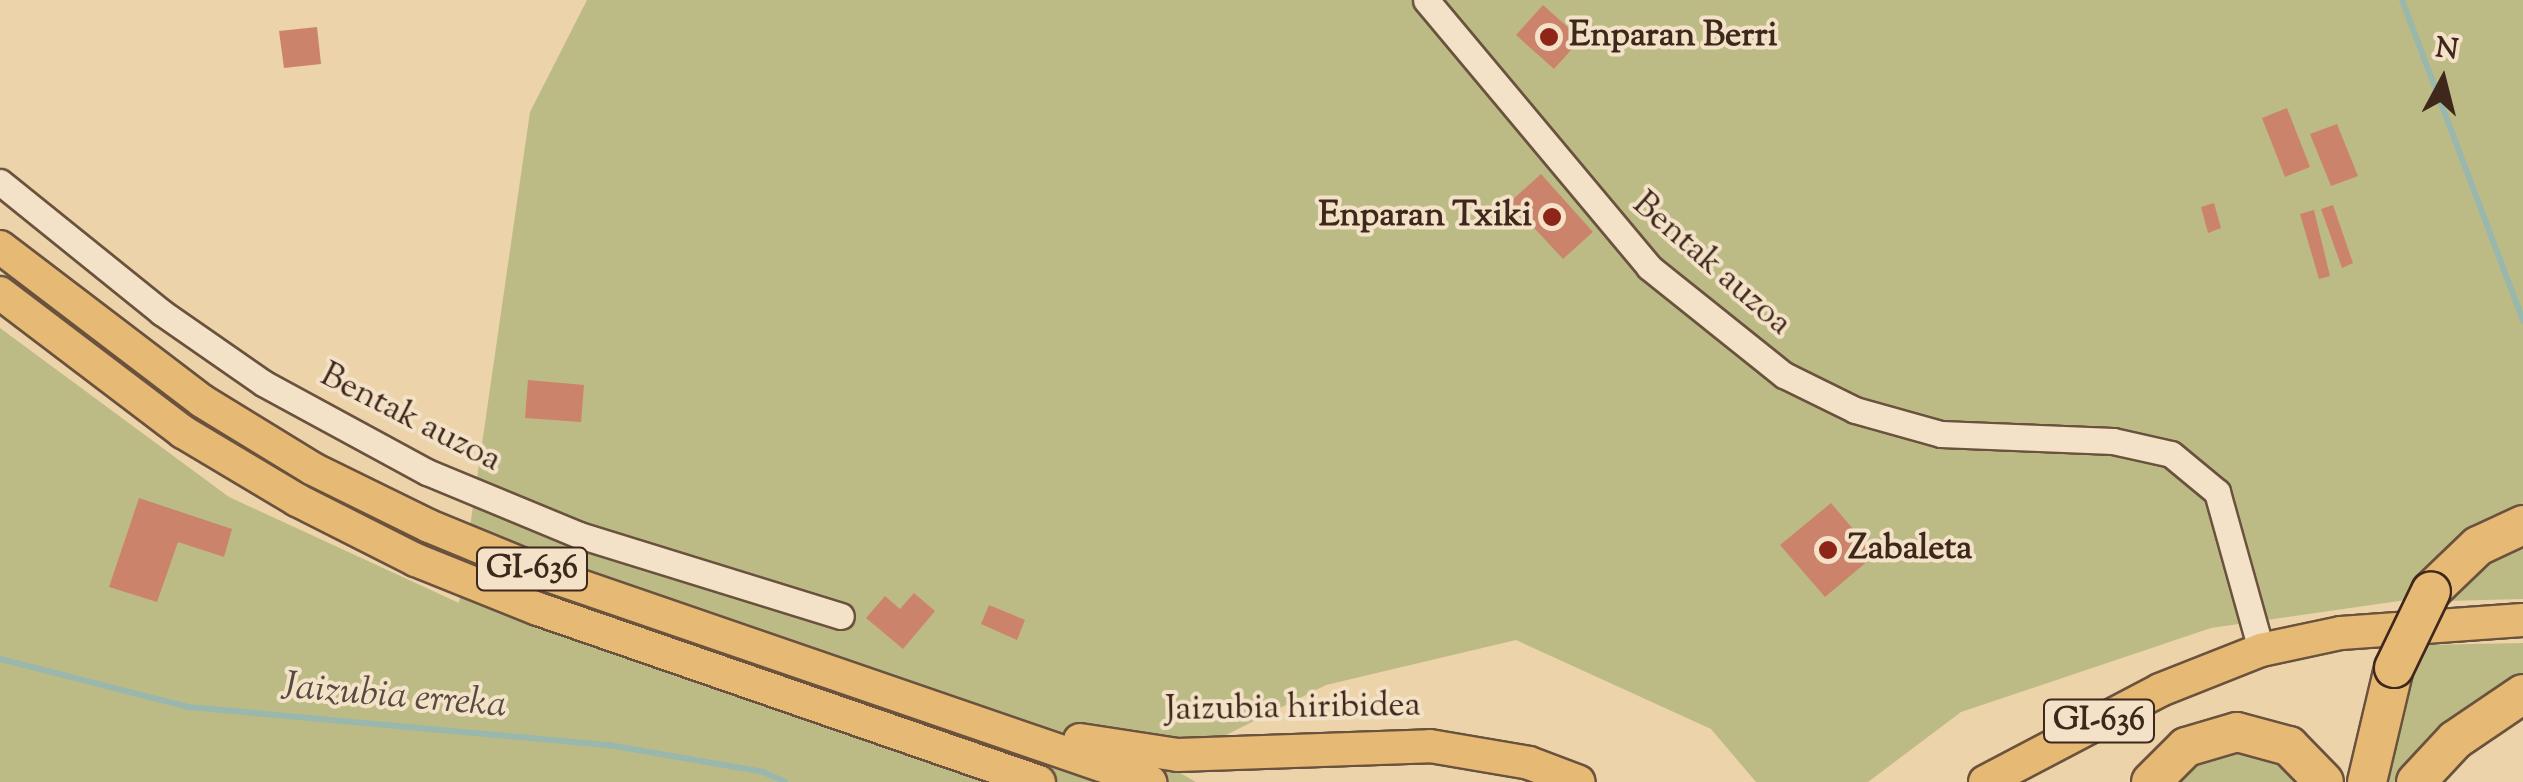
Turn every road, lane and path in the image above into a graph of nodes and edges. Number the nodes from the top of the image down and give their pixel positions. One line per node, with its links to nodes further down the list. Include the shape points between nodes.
1 (1426, 0): 8 (street, Bentak auzoa, via 1649,266 1784,375 1856,410 1941,434 2113,442 2172,454 2217,492)
2 (0, 182): 6 (street, Bentak auzoa, via 160,312 263,383 427,472 579,536)
3 (0, 247): 11 (main road, GI-636, via 202,402 385,506 548,575)
4 (0, 293): 12 (main road, GI-636, via 183,432 400,553 538,609)
5 (2523, 525): 19 (highway, bridge, via 2478,546 2431,591 2394,668)
6 (841, 616)
7 (2523, 620): 8 (main road, GI-636, via 2341,633)
8 (2261, 650): 9 (main road, GI-636)
9 (2216, 666): 15 (main road, GI-636); 16 (main road, GI-636)
10 (2523, 694): 20 (highway, via 2454,740)
11 (1006, 732): 13 (main road, GI-636); 14 (main road, Jaizubia hiribidea, via 1178,754 1430,746 1529,763)
12 (1038, 782)
13 (1150, 782)
14 (1579, 782)
15 (1984, 782)
16 (2026, 782)
17 (2151, 782): 18 (highway, via 2186,746 2238,732 2289,746)
18 (2324, 782)
19 (2367, 782)
20 (2416, 782)

